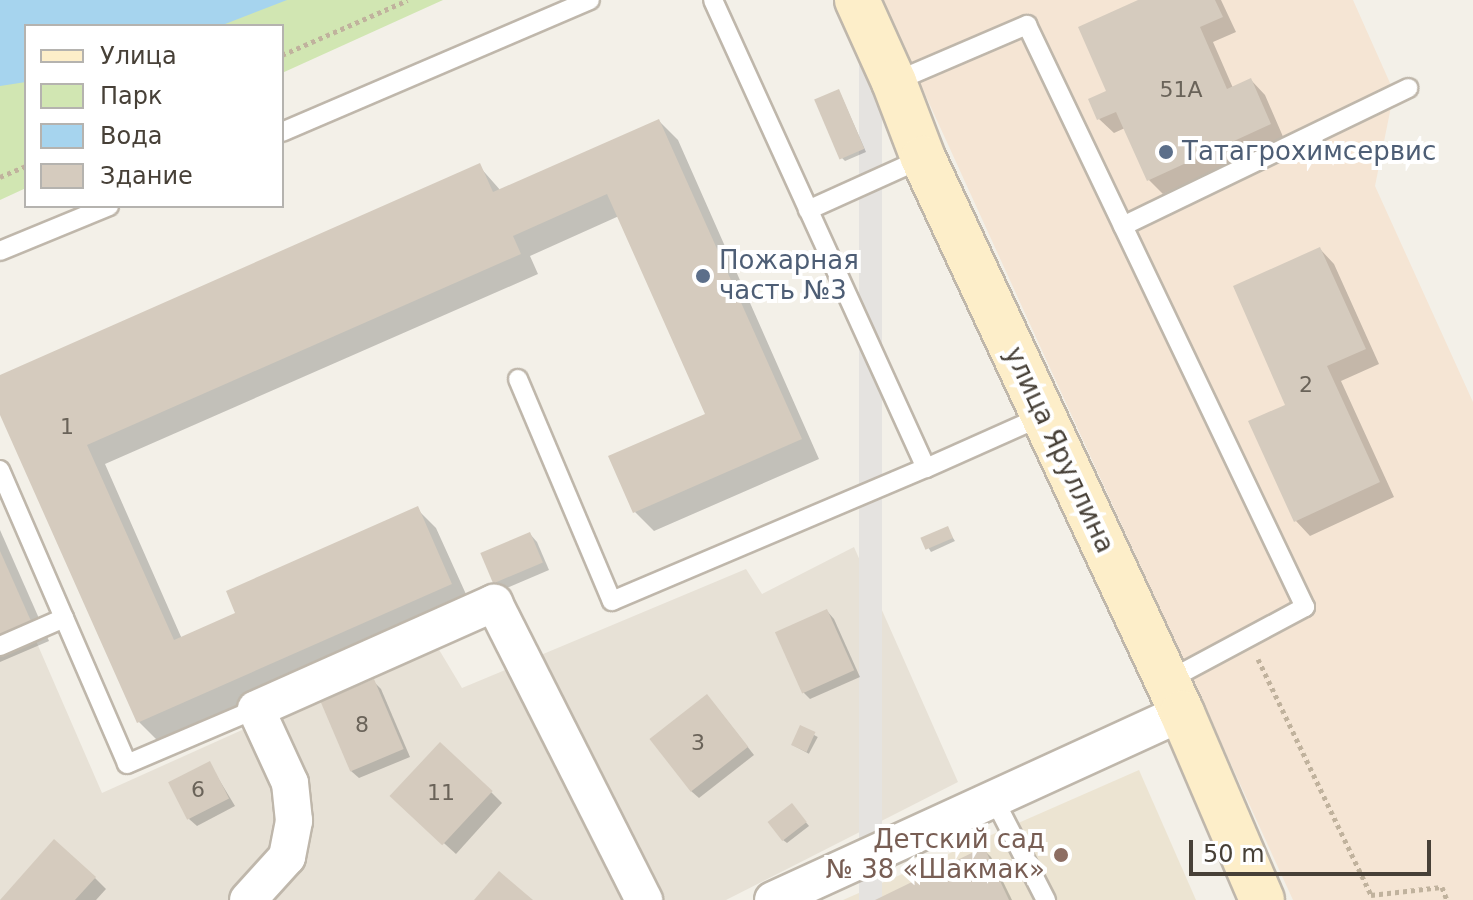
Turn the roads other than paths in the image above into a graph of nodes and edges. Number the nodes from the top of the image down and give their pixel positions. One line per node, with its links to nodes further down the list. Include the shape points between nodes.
1 (590, 0): 6 (lane)
2 (713, 0): 9 (lane)
3 (857, 0): 4 (street, улица Яруллина)
4 (894, 82): 7 (street, улица Яруллина); 10 (lane, via 1027,25)
5 (1408, 88): 10 (lane)
6 (284, 131)
7 (923, 158): 9 (lane); 13 (street, улица Яруллина)
8 (104, 208): 11 (lane)
9 (808, 210): 14 (lane)
10 (1123, 226): 18 (lane, via 1305,607 1248,638)
11 (0, 251)
12 (518, 379): 14 (lane, via 612,601)
13 (1043, 416): 14 (lane); 18 (street, улица Яруллина)
14 (926, 468)
15 (0, 470): 16 (lane)
16 (64, 618): 17 (lane); 19 (lane, via 127,764)
17 (0, 646)
18 (1175, 697): 20 (street); 25 (street, улица Яруллина)
19 (256, 709): 21 (street, via 290,783 294,821 287,857); 22 (street, via 494,603)
20 (994, 799): 23 (street); 24 (lane)
21 (248, 900)
22 (644, 900)
23 (774, 900)
24 (1046, 900)
25 (1262, 900)

